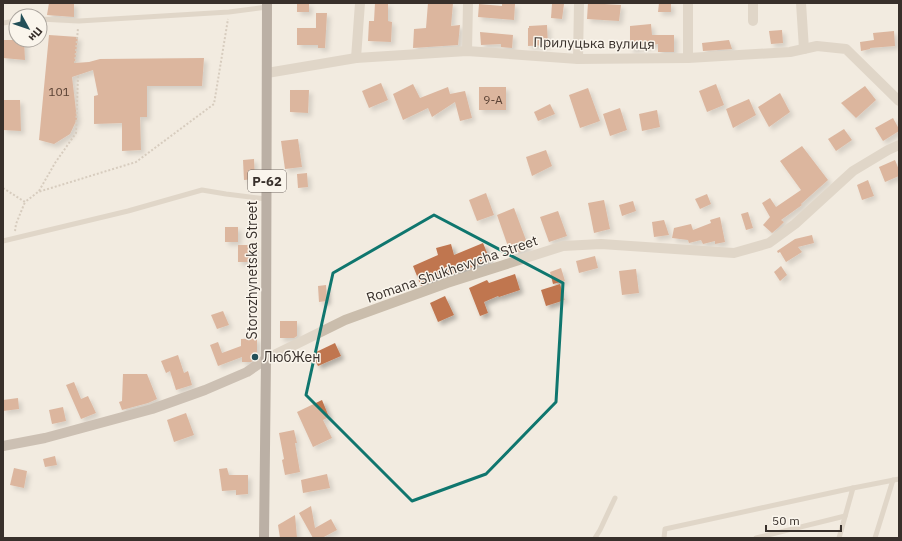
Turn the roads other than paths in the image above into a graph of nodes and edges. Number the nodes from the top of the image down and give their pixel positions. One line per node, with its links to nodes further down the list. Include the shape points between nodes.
1 (360, 3): 12 (street)
2 (468, 3): 11 (street)
3 (579, 3): 14 (street)
4 (688, 3): 13 (street)
5 (753, 3): 9 (street)
6 (801, 3): 10 (street)
7 (267, 5): 8 (lane, via 229,12 79,20); 15 (main road, Storozhynetska Street / Р-62)
8 (48, 19)
9 (753, 20)
10 (804, 49): 13 (street, Прилуцька вулиця); 16 (street, Прилуцька вулиця, via 817,46 846,49)
11 (467, 51): 12 (street, Прилуцька вулиця); 14 (street, Прилуцька вулиця)
12 (356, 58): 15 (street, Прилуцька вулиця)
13 (688, 58): 14 (street, Прилуцька вулиця)
14 (578, 59)
15 (267, 73): 18 (main road, Storozhynetska Street / Р-62)
16 (899, 101)
17 (899, 145): 20 (street, Romana Shukhevycha Street, via 853,171 795,224 769,243 734,253 601,244 563,246 447,283 345,320)
18 (266, 199): 19 (lane, via 202,190); 20 (main road, Storozhynetska Street / Р-62)
19 (3, 241)
20 (266, 359): 21 (street, Romana Shukhevycha Street, via 246,372 205,390 152,409 45,438); 27 (main road, Storozhynetska Street / Р-62)
21 (3, 446)
22 (899, 479): 23 (lane)
23 (893, 480): 24 (lane); 32 (lane)
24 (853, 488): 26 (lane); 29 (lane, via 665,530)
25 (615, 498): 28 (lane)
26 (845, 516): 30 (lane); 31 (lane)
27 (264, 538)
28 (595, 538)
29 (664, 538)
30 (756, 538)
31 (839, 538)
32 (875, 538)

